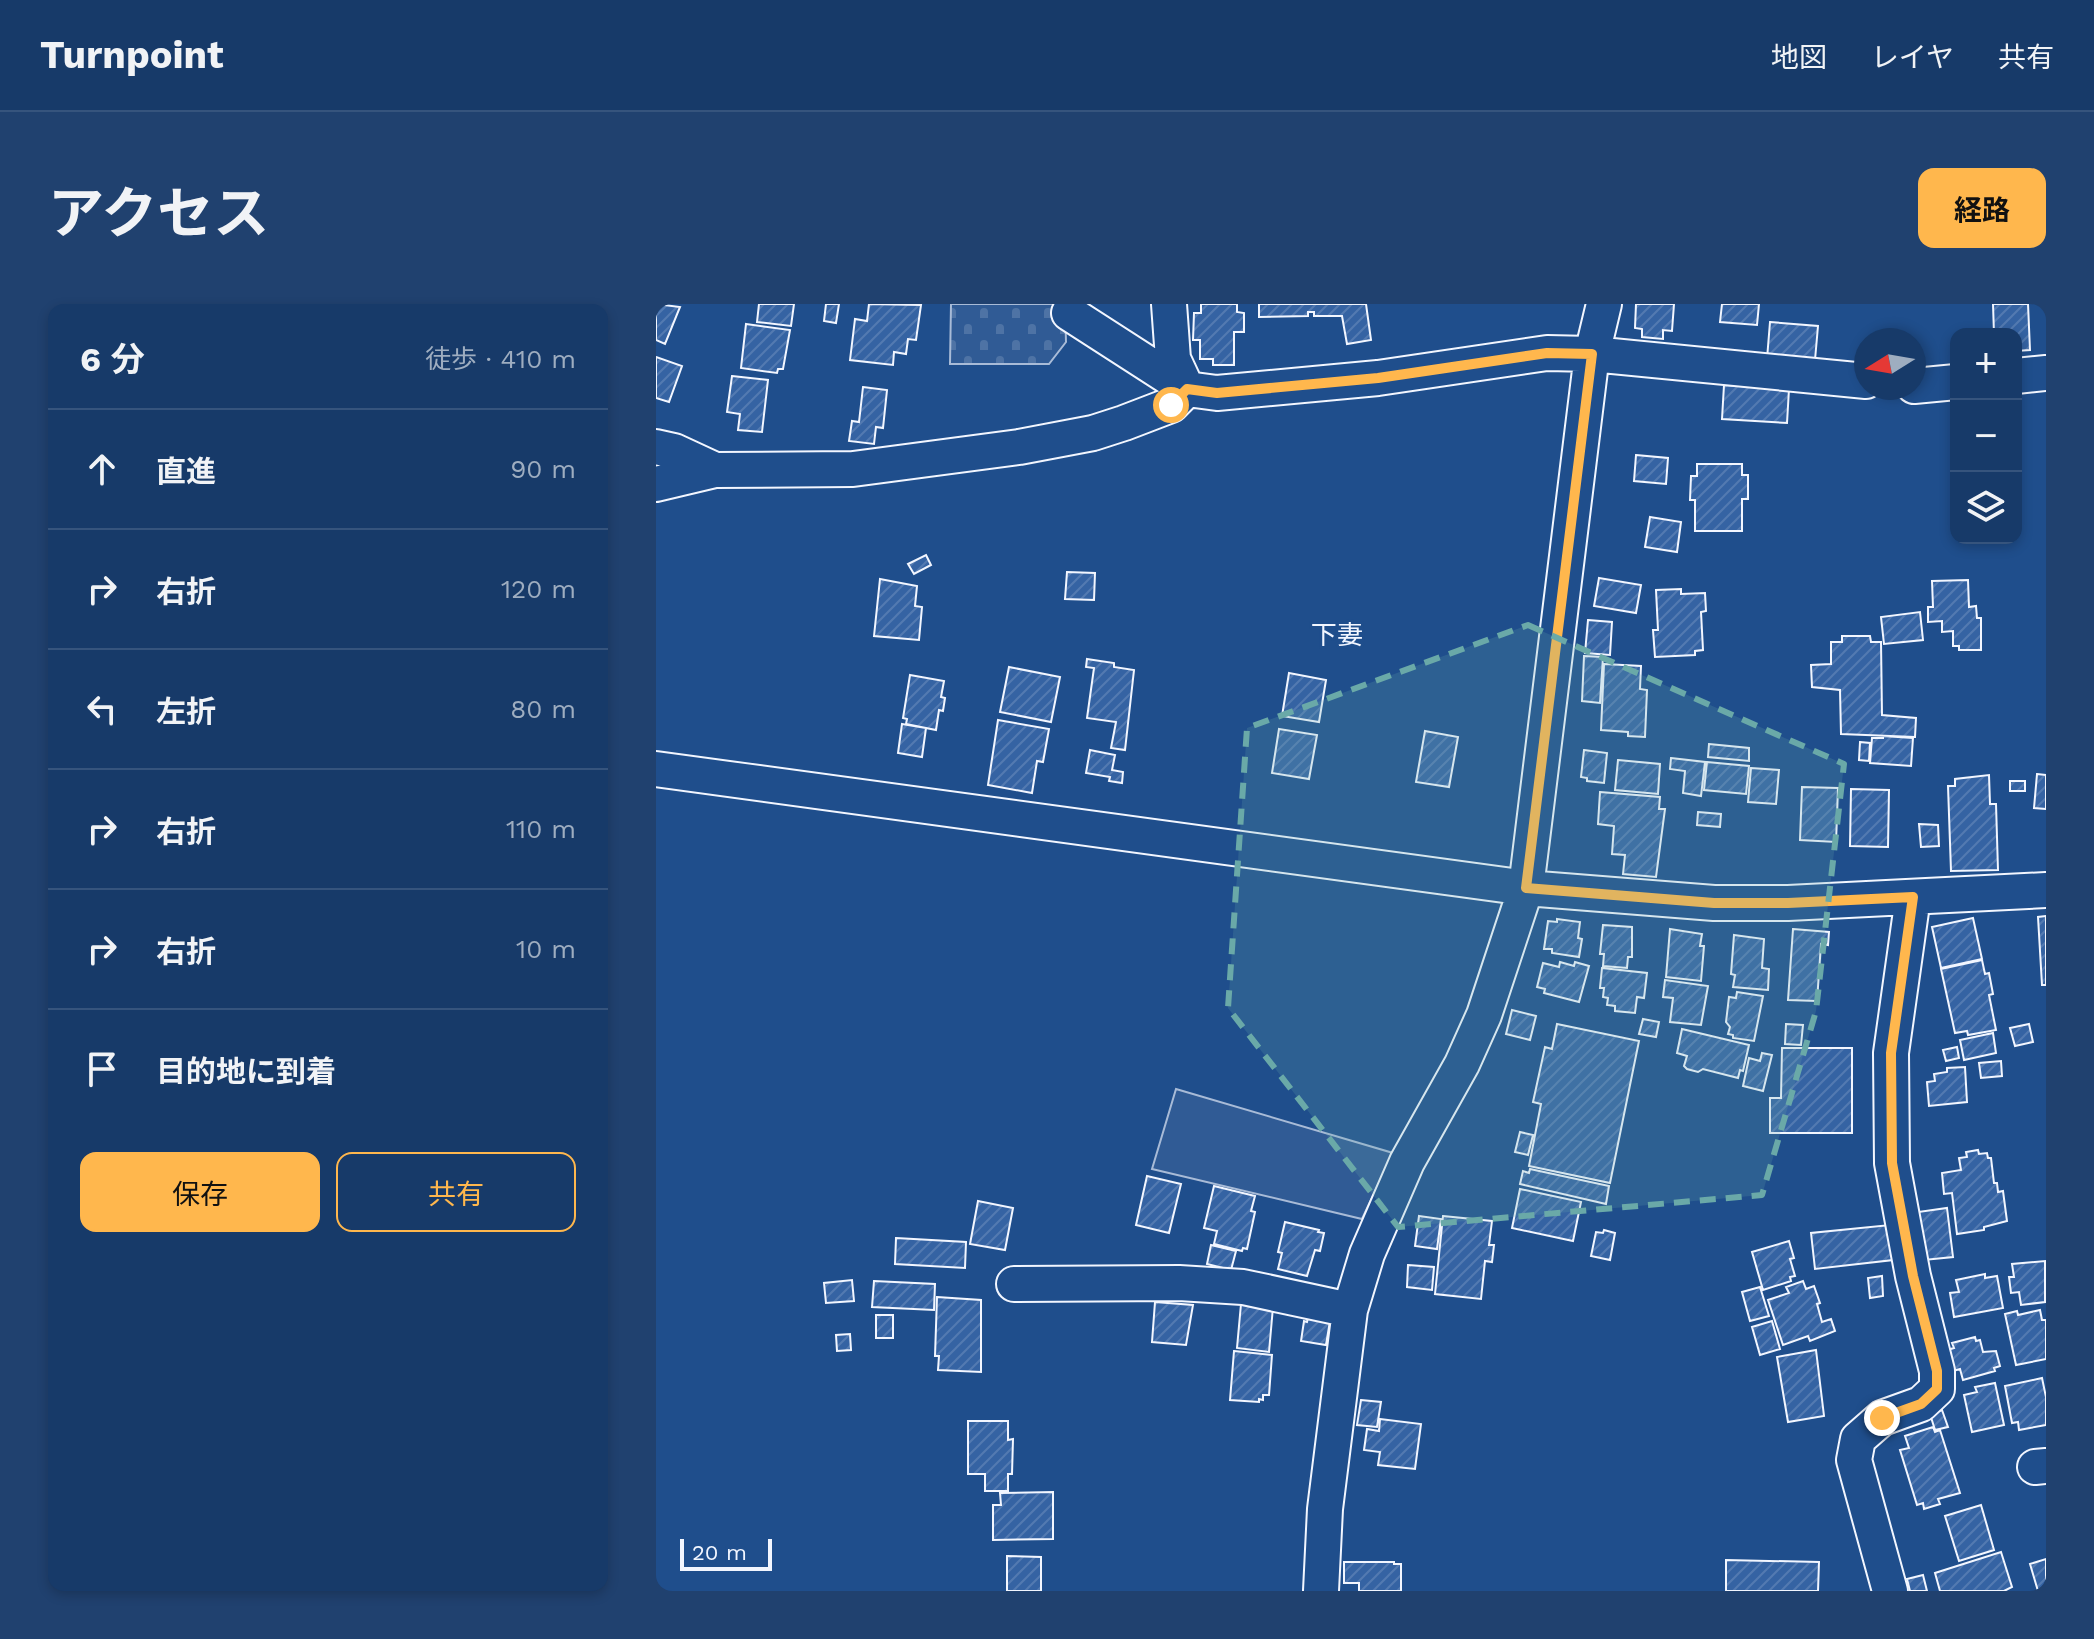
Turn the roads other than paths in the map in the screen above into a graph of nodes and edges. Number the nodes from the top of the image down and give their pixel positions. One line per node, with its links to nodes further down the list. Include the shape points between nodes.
1 (1169, 304): 10 (street, via 1173,359)
2 (1604, 304): 4 (street)
3 (1069, 313): 10 (street)
4 (1592, 354): 7 (street); 10 (street, via 1547,353 1378,378 1217,393); 15 (street)
5 (2046, 373): 6 (street)
6 (2022, 375)
7 (1854, 380)
8 (1950, 383): 9 (street)
9 (1926, 385)
10 (1187, 389): 12 (street, via 1171,405 1124,423 1019,447 853,469)
11 (656, 447): 12 (street)
12 (715, 470): 13 (street)
13 (656, 484)
14 (656, 769): 15 (street)
15 (1526, 888): 17 (street, via 1714,903); 19 (street, via 1484,1015 1407,1162 1367,1254)
16 (2046, 890): 17 (street)
17 (1913, 897): 21 (street, via 1891,1053 1892,1163 1937,1389 1921,1404 1882,1418 1858,1439 1854,1460)
18 (1014, 1284): 19 (street, via 1243,1287)
19 (1350, 1310): 20 (street, via 1325,1509)
20 (1321, 1591)
21 (1890, 1591)

